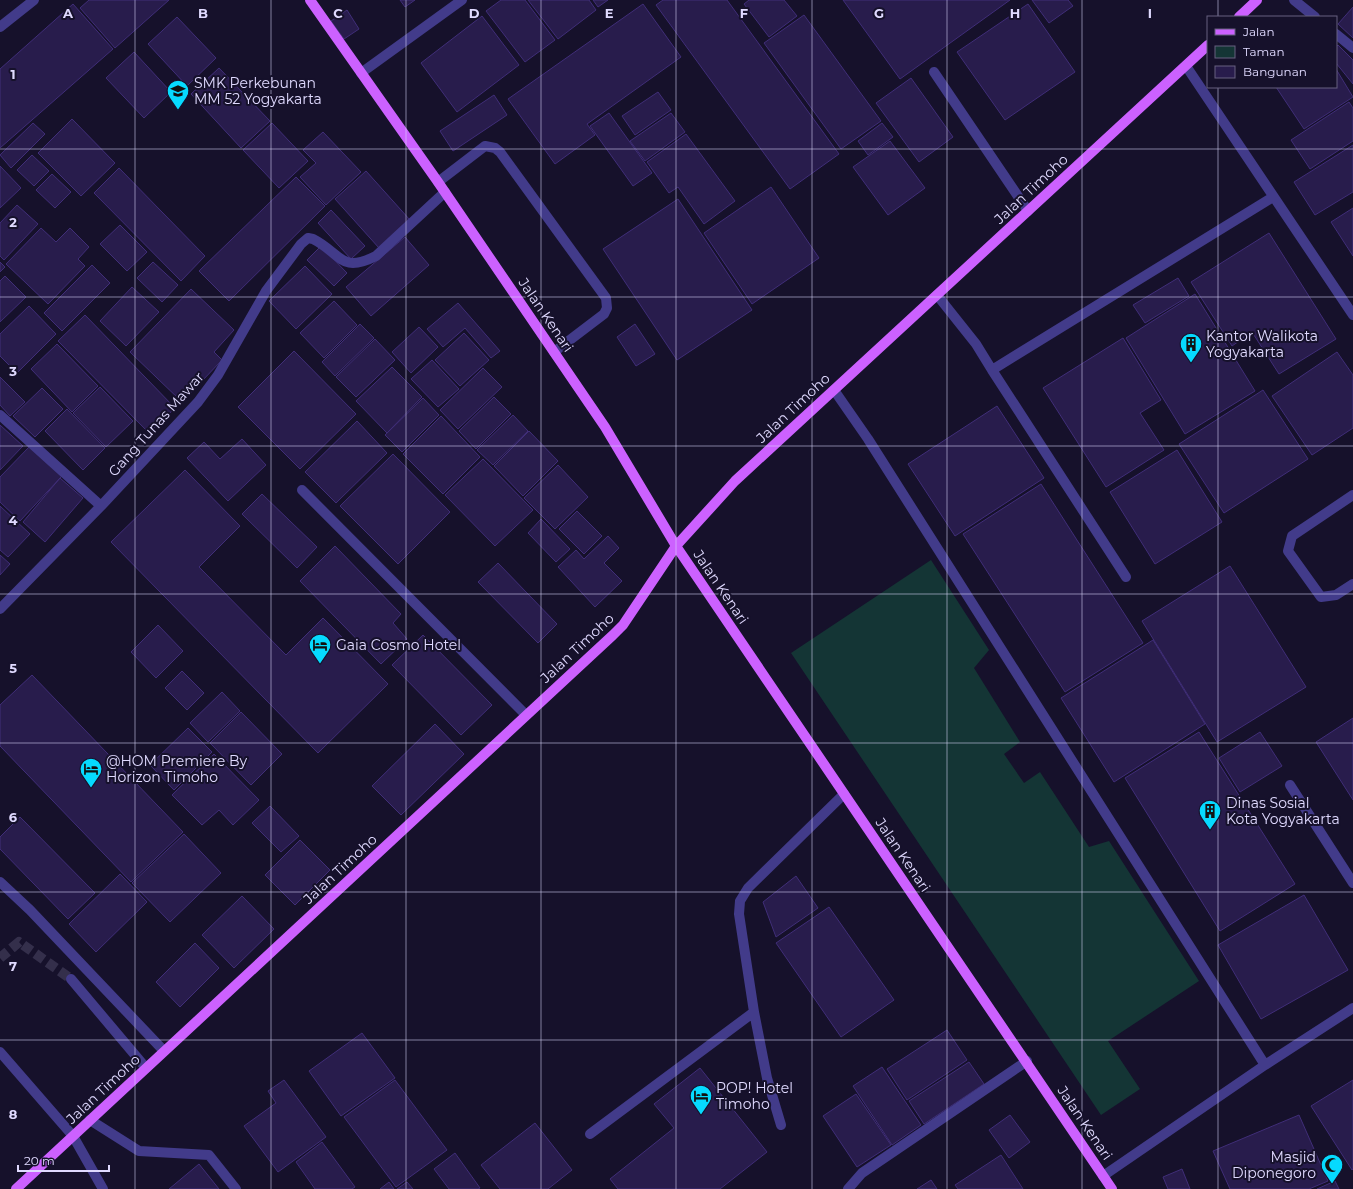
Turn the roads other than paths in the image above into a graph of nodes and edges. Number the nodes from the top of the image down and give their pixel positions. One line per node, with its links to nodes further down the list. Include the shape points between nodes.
1 (34, 0): 8 (street)
2 (310, 0): 14 (main road, Jalan Kenari)
3 (462, 0): 14 (street)
4 (1257, 0): 6 (main road)
5 (1294, 0): 7 (street)
6 (1240, 16)
7 (1314, 16)
8 (0, 27)
9 (1337, 35): 11 (street)
10 (1207, 46): 12 (main road, Jalan Timoho)
11 (1353, 48)
12 (1186, 66): 17 (street); 18 (main road, Jalan Timoho)
13 (934, 72): 18 (street)
14 (361, 73): 15 (main road, Jalan Kenari)
15 (438, 182): 16 (main road, Jalan Kenari); 21 (street, via 485,146 496,148 606,298 607,308 604,314)
16 (445, 192): 21 (main road, Jalan Kenari); 27 (street, Gang Tunas Mawar, via 376,256 365,262 342,262 317,241 308,238 300,244 266,291 218,375 202,396)
17 (1273, 197): 20 (street); 22 (street)
18 (1028, 211): 19 (main road, Jalan Timoho)
19 (937, 295): 22 (street, via 976,344); 23 (main road, Jalan Timoho)
20 (1353, 315)
21 (554, 352): 28 (main road, Jalan Kenari, via 605,427)
22 (992, 370): 29 (street)
23 (834, 390): 28 (main road, Jalan Timoho, via 735,481); 43 (street)
24 (0, 415): 27 (street)
25 (302, 490): 32 (street)
26 (1353, 495): 30 (street, via 1292,536 1288,551 1321,597 1336,595)
27 (101, 506): 31 (street, Gang Tunas Mawar)
28 (676, 546): 32 (main road, Jalan Timoho, via 623,625); 34 (main road, Jalan Kenari)
29 (1126, 577)
30 (1353, 584)
31 (0, 609)
32 (526, 715): 40 (main road, Jalan Timoho)
33 (1290, 785): 36 (street)
34 (844, 794): 39 (street, via 748,888 740,901 739,914); 42 (main road, Jalan Kenari)
35 (0, 882): 40 (street, via 30,910)
36 (1353, 883)
37 (70, 979): 44 (street)
38 (1353, 1008): 43 (street)
39 (754, 1012): 46 (street, via 767,1078); 47 (street)
40 (164, 1051): 44 (main road, Jalan Timoho)
41 (0, 1052): 48 (street)
42 (1027, 1061): 49 (main road, Jalan Kenari); 53 (street, via 862,1173)
43 (1265, 1065): 49 (street)
44 (146, 1068): 45 (main road, Jalan Timoho)
45 (90, 1120): 48 (main road, Jalan Timoho); 52 (street, via 139,1151 209,1155)
46 (781, 1124)
47 (590, 1134)
48 (73, 1136): 50 (main road, Jalan Timoho); 51 (street)
49 (1103, 1176): 54 (main road, Jalan Kenari)
50 (16, 1189)
51 (103, 1189)
52 (236, 1189)
53 (848, 1189)
54 (1112, 1189)

